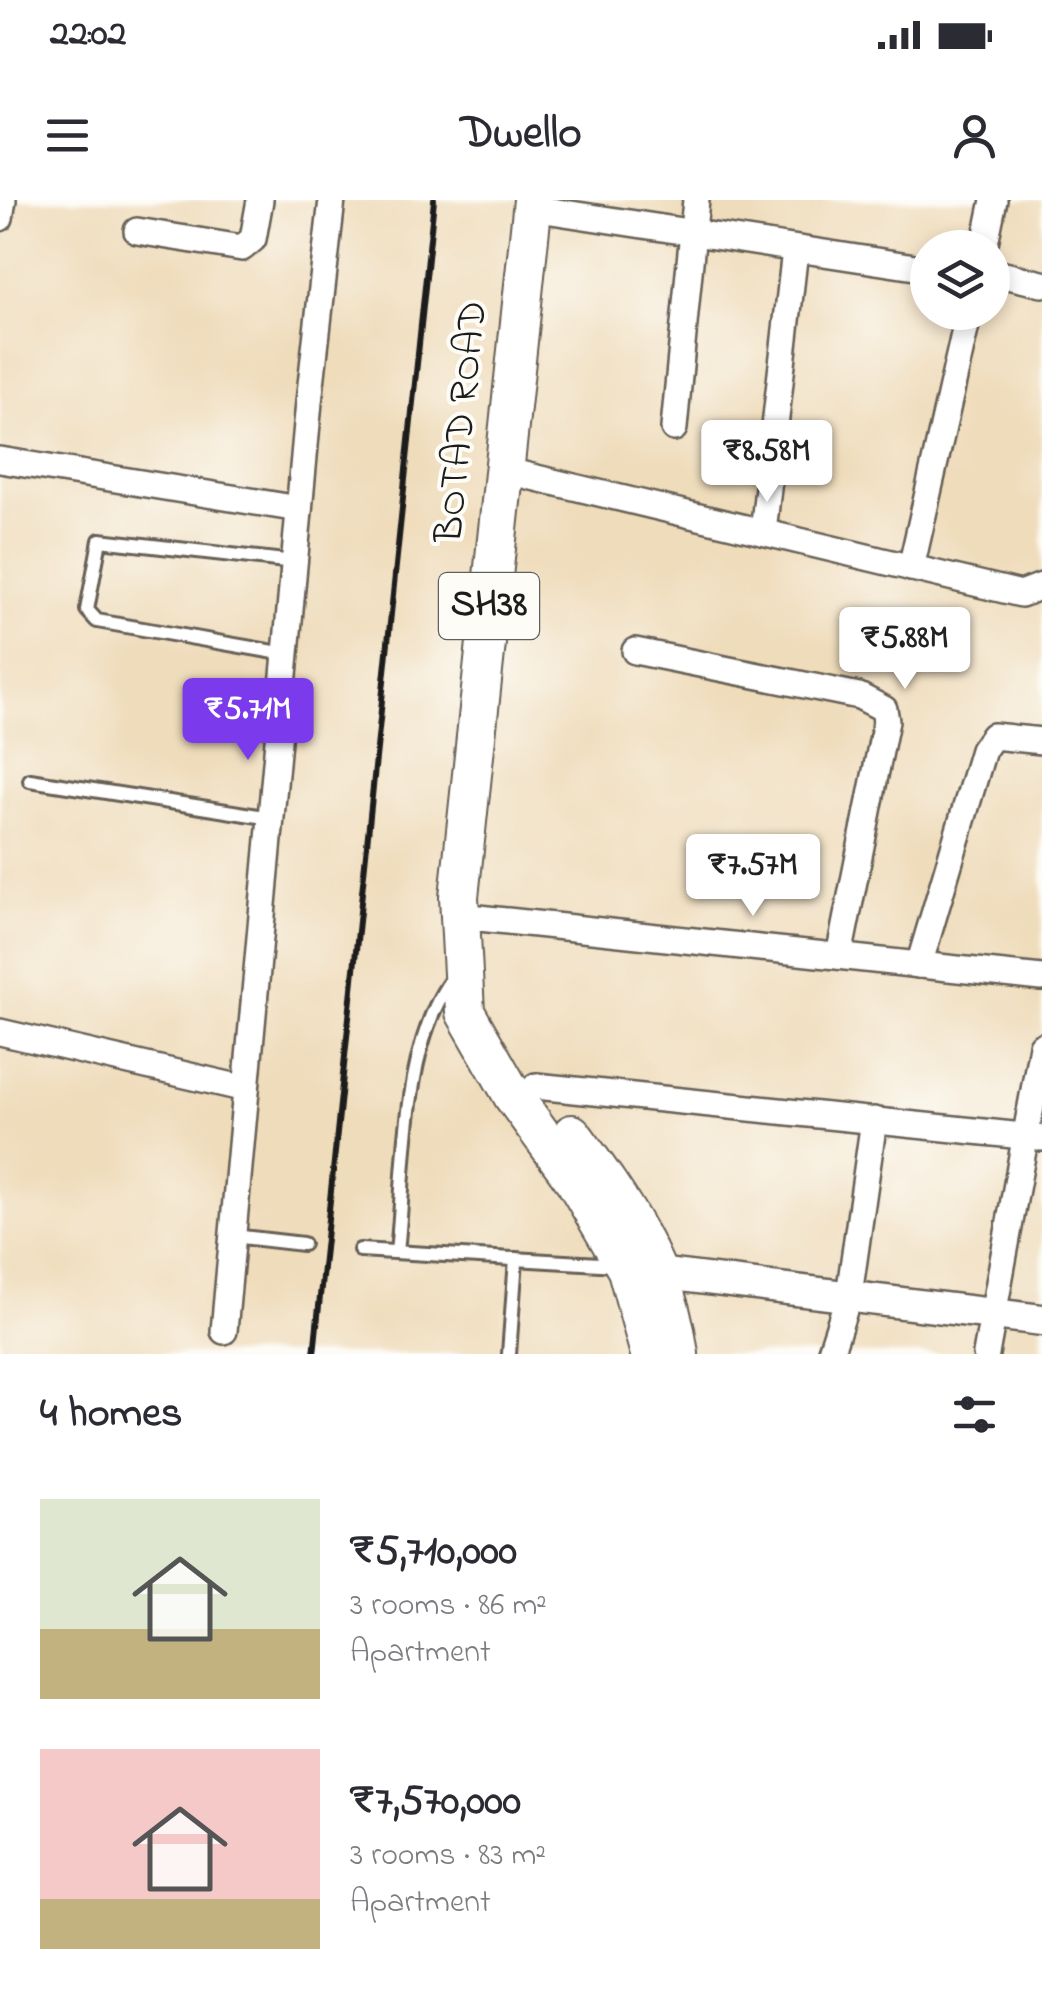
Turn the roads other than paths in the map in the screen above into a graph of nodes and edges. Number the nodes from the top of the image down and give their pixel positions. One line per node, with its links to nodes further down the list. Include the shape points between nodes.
1 (3, 200): 7 (street)
2 (260, 200): 9 (street, via 254,239 242,248)
3 (332, 200): 19 (street)
4 (696, 200): 10 (street)
5 (994, 200): 8 (street)
6 (533, 204): 10 (street); 18 (main road, BOTAD ROAD / SH38)
7 (0, 218)
8 (988, 230)
9 (137, 231)
10 (693, 236): 11 (street); 16 (street)
11 (796, 250): 12 (street); 20 (street)
12 (910, 266)
13 (1010, 276): 14 (street)
14 (1042, 284)
15 (965, 330): 22 (street)
16 (674, 428)
17 (0, 460): 19 (street)
18 (504, 470): 20 (street); 29 (main road, BOTAD ROAD / SH38)
19 (299, 509): 21 (street)
20 (762, 532): 22 (street)
21 (294, 562): 25 (street); 25 (lane, via 100,540 87,610 97,622)
22 (912, 568): 23 (street, via 1021,594)
23 (1042, 586)
24 (635, 651): 30 (street, via 859,696 884,709)
25 (286, 654): 28 (street)
26 (1042, 741): 31 (street, via 993,736 982,750)
27 (30, 780): 28 (lane)
28 (271, 818): 38 (street)
29 (460, 916): 30 (street); 32 (main road, BOTAD ROAD / SH38)
30 (839, 956): 31 (street)
31 (920, 965): 33 (street)
32 (463, 966): 34 (main road, BOTAD ROAD / SH38); 44 (lane, via 436,999 420,1039)
33 (1042, 978)
34 (465, 1012): 37 (main road, BOTAD ROAD / SH38); 46 (main road, BOTAD ROAD / SH38, via 513,1096)
35 (0, 1032): 38 (street)
36 (1042, 1046): 40 (street)
37 (536, 1086): 39 (street); 46 (main road, BOTAD ROAD / SH38, via 637,1225)
38 (246, 1089): 41 (street)
39 (874, 1120): 40 (street); 47 (street)
40 (1034, 1137): 48 (street)
41 (233, 1236): 42 (lane); 50 (street)
42 (303, 1244)
43 (360, 1250): 44 (lane)
44 (397, 1252): 45 (lane)
45 (516, 1259): 46 (lane); 51 (lane)
46 (637, 1269): 47 (street); 52 (main road, BOTAD ROAD / SH38); 53 (main road, BOTAD ROAD / SH38)
47 (849, 1295): 48 (street); 54 (street)
48 (990, 1314): 49 (street); 55 (street)
49 (1042, 1320)
50 (224, 1332)
51 (509, 1354)
52 (650, 1354)
53 (679, 1354)
54 (830, 1354)
55 (986, 1354)

